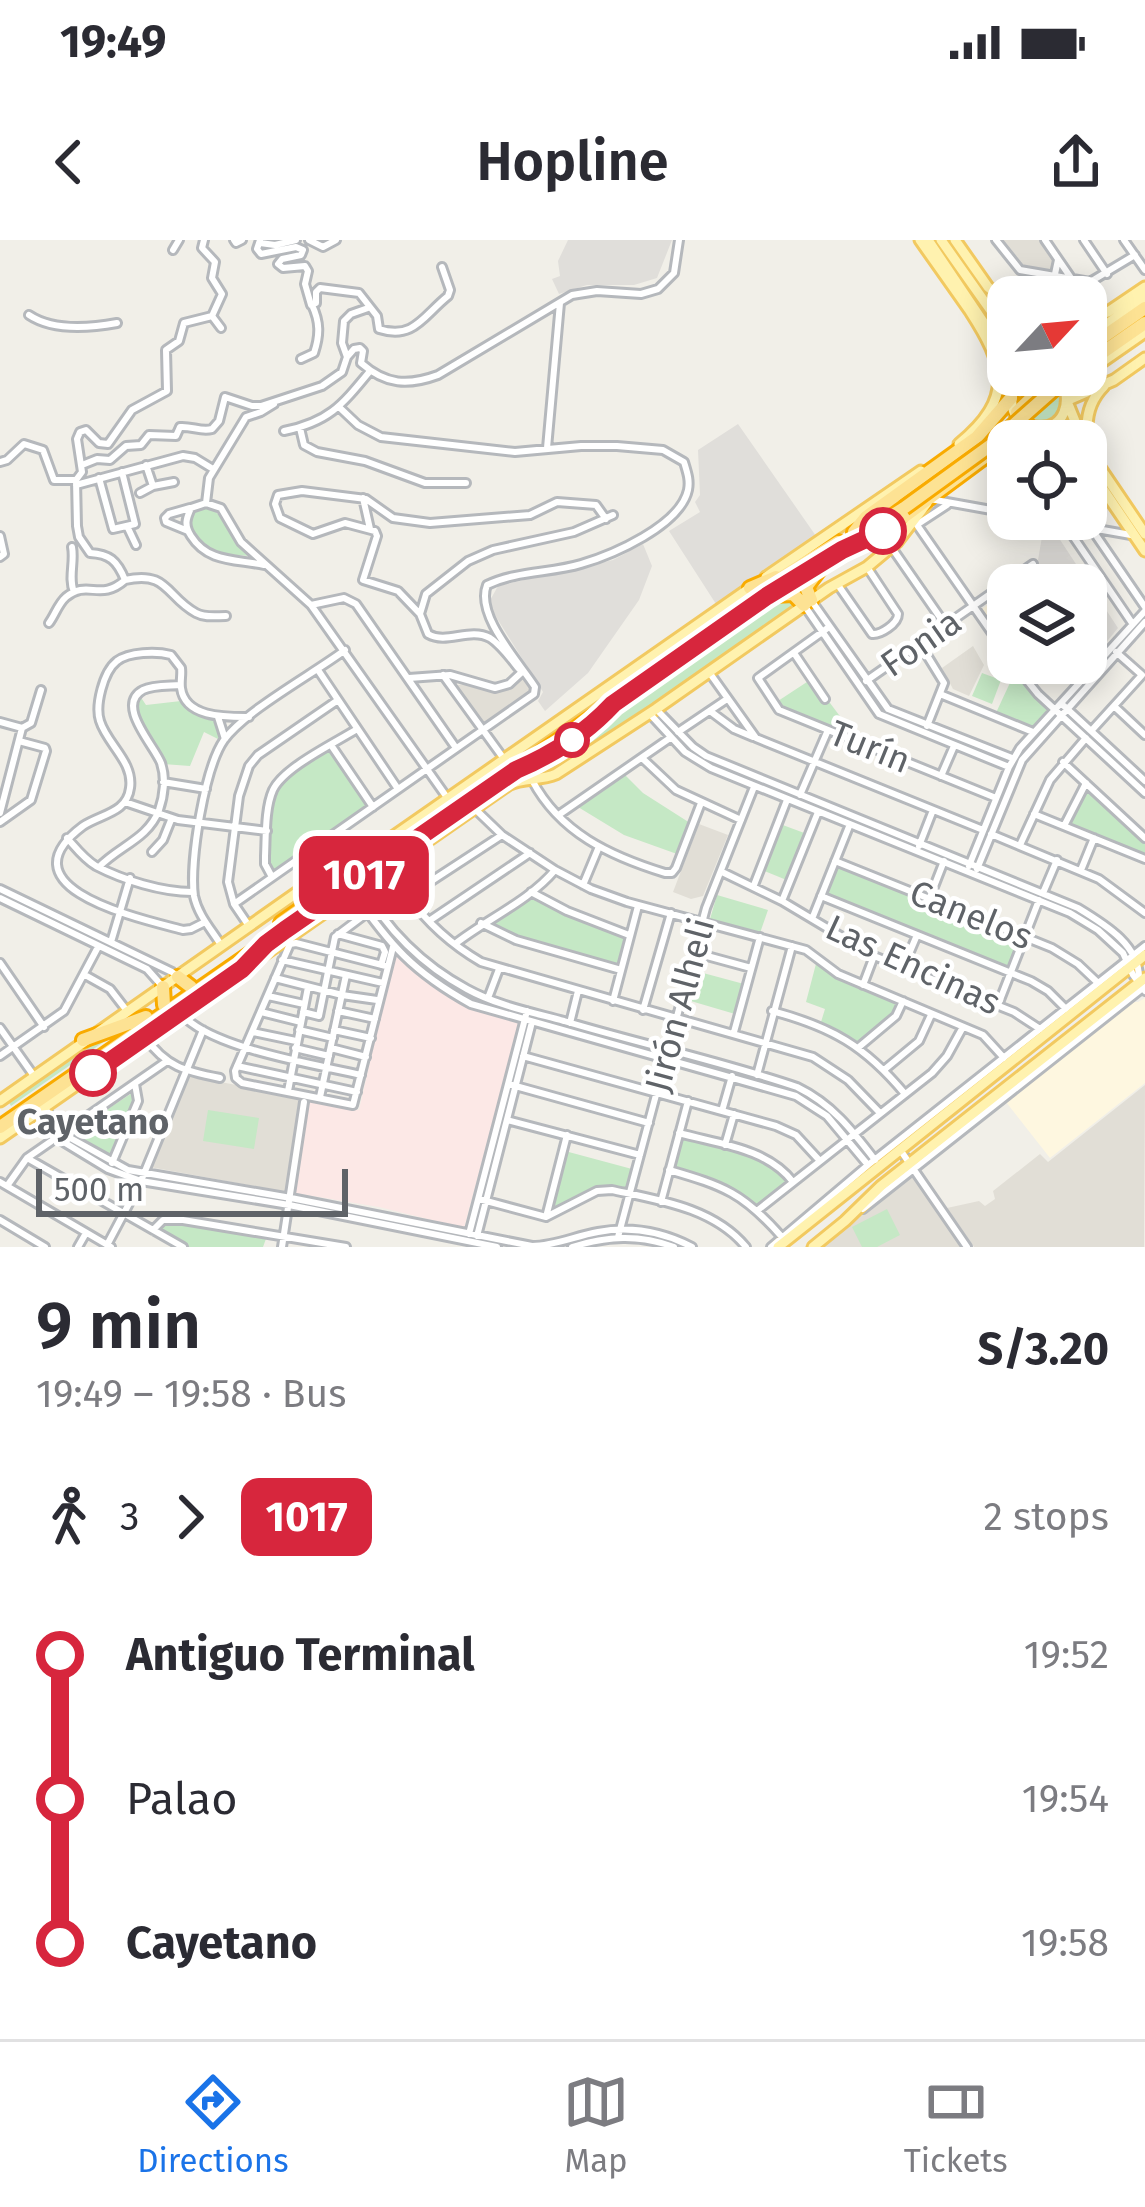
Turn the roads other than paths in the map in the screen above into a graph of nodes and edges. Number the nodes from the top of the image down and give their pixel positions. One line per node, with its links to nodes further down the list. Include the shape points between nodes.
1 (178, 240): 14 (street)
2 (204, 240): 36 (street, via 222,292)
3 (296, 240): 13 (street)
4 (309, 240): 5 (street, via 323,248)
5 (335, 240)
6 (679, 240): 29 (street, via 674,273 658,290 597,291)
7 (924, 240): 19 (main road); 27 (main road)
8 (948, 240): 19 (main road); 25 (main road)
9 (996, 240): 21 (street, via 1017,268)
10 (1045, 240): 16 (street)
11 (1084, 240): 20 (street)
12 (1124, 240): 15 (street)
13 (260, 242): 30 (street, via 261,254 303,250 278,264 308,269)
14 (172, 250)
15 (1135, 256): 18 (street); 20 (street)
16 (1058, 260): 22 (street); 23 (street)
17 (442, 267): 31 (street, via 450,293 410,331 382,331)
18 (1145, 270)
19 (956, 271): 27 (main road); 32 (main road); 39 (main road)
20 (1108, 274): 24 (street)
21 (1050, 276)
22 (1054, 276)
23 (1069, 276)
24 (1104, 276)
25 (987, 286)
26 (1145, 286): 34 (main road)
27 (954, 288): 63 (main road, via 993,348 999,374 987,412)
28 (1145, 297): 40 (main road)
29 (560, 302): 33 (street); 42 (street)
30 (313, 305): 31 (street, via 323,287 358,293); 46 (street, via 319,333 314,352)
31 (368, 308): 44 (street, via 344,321)
32 (987, 309)
33 (544, 312): 42 (street); 47 (street, via 418,382)
34 (1107, 312)
35 (29, 315): 38 (street, via 65,326)
36 (212, 316): 41 (street); 65 (street, via 184,323 166,350 167,391 132,410 109,444 86,430 77,435)
37 (1145, 320): 43 (highway)
38 (117, 323)
39 (987, 324)
40 (1107, 324)
41 (221, 328)
42 (557, 332): 61 (street)
43 (1107, 348)
44 (347, 357): 47 (street, via 360,347); 52 (street, via 340,375)
45 (1145, 358): 48 (main road)
46 (302, 359)
47 (370, 370): 54 (street)
48 (1108, 383): 53 (main road); 57 (main road)
49 (1041, 396): 80 (highway, bridge, via 991,445)
50 (1067, 396): 53 (main road)
51 (1070, 396): 53 (main road)
52 (277, 401): 65 (street, via 252,406 225,397 212,429 148,435 110,460); 67 (street, via 246,417)
53 (1068, 401): 55 (main road); 56 (main road)
54 (339, 407): 59 (street); 61 (street, via 381,437 515,452)
55 (1058, 420)
56 (1075, 420)
57 (1087, 420)
58 (987, 426): 63 (highway)
59 (300, 428): 60 (street); 72 (street, via 304,445 317,452 425,483)
60 (284, 431)
61 (547, 448): 126 (street, via 663,450 684,463 688,490 668,520 635,541 584,563 488,586 491,622)
62 (987, 455): 77 (highway)
63 (946, 456): 88 (highway); 105 (main road)
64 (0, 462): 71 (street, via 28,444 43,450 54,480)
65 (82, 465): 71 (street)
66 (146, 465): 67 (street, via 188,456); 68 (street); 73 (street)
67 (213, 470): 78 (street)
68 (122, 472): 69 (street); 84 (street, via 135,524)
69 (98, 478): 71 (street); 84 (street, via 113,529)
70 (174, 482): 73 (street)
71 (76, 483): 103 (street, via 79,537 90,553 110,557)
72 (466, 483)
73 (153, 486): 75 (street)
74 (1107, 486): 90 (main road)
75 (140, 493)
76 (363, 498): 85 (street); 85 (street, via 287,491 275,504 280,518 313,534 345,523); 113 (street, via 416,522 530,515 560,502 596,505 610,517 474,557 430,589)
77 (930, 499): 79 (street); 89 (main road); 98 (highway)
78 (206, 503): 81 (street); 100 (street, via 221,508)
79 (950, 503): 82 (street); 83 (street)
80 (902, 505): 88 (highway); 98 (highway)
81 (191, 508): 87 (street); 87 (street, via 165,518)
82 (987, 509)
83 (917, 525): 89 (street); 111 (street)
84 (127, 526): 94 (street)
85 (370, 529): 113 (street, via 376,536 363,580 398,591)
86 (1107, 530): 90 (street)
87 (188, 531): 100 (street, via 206,554)
88 (854, 532): 102 (highway)
89 (906, 532): 96 (main road)
90 (1140, 535): 97 (main road)
91 (0, 536): 99 (street)
92 (1076, 540): 120 (street)
93 (1099, 540): 112 (street)
94 (136, 545)
95 (72, 547): 106 (street)
96 (892, 548): 101 (main road); 118 (street)
97 (1145, 551)
98 (836, 553): 107 (highway); 109 (highway, via 808,583)
99 (2, 557)
100 (251, 558): 110 (street)
101 (867, 567): 104 (main road); 104 (street, via 899,617 874,635)
102 (794, 569): 105 (highway); 183 (highway)
103 (125, 580): 106 (street, via 106,592); 114 (street, via 158,579 195,613)
104 (837, 583): 109 (main road)
105 (750, 588): 163 (main road)
106 (74, 592): 116 (street)
107 (767, 596): 109 (highway, via 789,593); 228 (highway)
108 (987, 598): 111 (street, Fonia)
109 (807, 603): 119 (street); 127 (main road)
110 (311, 605): 122 (street); 130 (street, via 344,598 356,604)
111 (974, 607): 117 (street); 118 (street, Fonia)
112 (1145, 609): 120 (street)
113 (420, 614): 126 (street, via 433,638 487,637)
114 (226, 616)
115 (1145, 622): 120 (street)
116 (49, 623)
117 (987, 625)
118 (946, 626): 121 (street, Fonia)
119 (826, 630): 124 (street); 131 (street); 148 (street, via 879,714)
120 (1137, 630): 123 (street)
121 (920, 644): 131 (street, Fonia); 135 (street, via 943,678)
122 (345, 650): 125 (street); 167 (street)
123 (1114, 650): 129 (street); 140 (street)
124 (794, 653): 137 (street); 150 (street, Turín, via 758,678 779,710)
125 (318, 670): 138 (street); 144 (street)
126 (523, 671): 128 (street, via 495,688); 149 (street, via 536,691)
127 (709, 672): 136 (street); 141 (main road)
128 (443, 675): 130 (street); 149 (street)
129 (1144, 676): 139 (street)
130 (410, 678): 161 (street)
131 (866, 680): 148 (street, via 888,709)
132 (1036, 684): 140 (street)
133 (180, 685): 143 (street, via 186,702); 172 (street, via 143,690 132,704); 182 (street, via 179,662 164,653 122,658 110,669 99,718 128,770)
134 (41, 690): 146 (street)
135 (940, 694): 148 (street); 151 (street)
136 (727, 699): 142 (street); 156 (street)
137 (825, 699)
138 (338, 700): 147 (street); 199 (street, via 249,766)
139 (1114, 706): 153 (street); 154 (street)
140 (1060, 709): 151 (street); 153 (street); 164 (street)
141 (653, 711): 152 (street); 155 (street); 171 (main road, via 556,774)
142 (710, 711): 152 (street); 156 (street)
143 (218, 717): 144 (street); 157 (street)
144 (249, 717): 157 (street)
145 (0, 722): 146 (street)
146 (22, 728): 158 (street)
147 (357, 729): 160 (street); 177 (street)
148 (926, 729): 159 (street)
149 (482, 730): 161 (street); 163 (street)
150 (828, 730): 165 (street); 169 (street, Turín)
151 (1033, 732): 164 (street)
152 (678, 733): 173 (street)
153 (1089, 734): 166 (street); 170 (street)
154 (1145, 735)
155 (670, 738): 162 (street); 173 (street, via 696,760)
156 (756, 738): 165 (street)
157 (225, 739): 176 (street)
158 (19, 741): 175 (street); 195 (street, via 46,749 31,800)
159 (955, 741): 164 (street); 168 (street); 169 (street)
160 (331, 745): 185 (street); 200 (street, via 275,786)
161 (456, 748): 167 (street)
162 (642, 758): 184 (street); 192 (street)
163 (504, 759): 183 (main road)
164 (1018, 759): 168 (street)
165 (814, 762): 179 (street); 187 (street)
166 (1063, 762): 174 (street); 191 (street)
167 (427, 769): 177 (street); 183 (street)
168 (1013, 769): 180 (street); 201 (street)
169 (941, 776): 180 (street, Turín)
170 (1139, 779): 178 (street)
171 (532, 780): 186 (main road); 192 (street)
172 (164, 782): 176 (street); 190 (street)
173 (756, 782): 179 (street); 181 (street); 194 (street, Jirón Alheli)
174 (1086, 783): 198 (street); 205 (street)
175 (3, 787): 189 (street)
176 (206, 789): 196 (street)
177 (398, 789): 185 (street)
178 (1145, 793)
179 (800, 795): 208 (street)
180 (996, 798): 201 (street)
181 (787, 800): 188 (street); 226 (street)
182 (125, 802): 190 (street); 203 (street)
183 (450, 802): 212 (highway); 220 (main road)
184 (701, 803): 194 (street); 209 (street, via 672,873)
185 (374, 807): 206 (street)
186 (474, 808): 202 (street); 228 (main road)
187 (933, 810): 201 (street); 208 (street)
188 (818, 812): 197 (street); 237 (street)
189 (0, 813)
190 (158, 814): 193 (street); 217 (street)
191 (1034, 814): 198 (street); 207 (street)
192 (558, 815): 209 (street)
193 (171, 818): 196 (street); 210 (street)
194 (741, 820): 222 (street, Jirón Alheli)
195 (0, 822)
196 (200, 824): 199 (street); 229 (street)
197 (850, 824): 208 (street); 215 (street)
198 (1064, 826): 204 (street)
199 (236, 828): 200 (street); 238 (street, via 228,882)
200 (267, 831): 223 (street)
201 (987, 832): 207 (street); 219 (street)
202 (502, 835): 211 (street); 232 (street)
203 (68, 838): 217 (street); 241 (street, via 52,857 57,878)
204 (1094, 838): 213 (street); 221 (street)
205 (1145, 838)
206 (318, 845): 220 (street); 223 (street)
207 (1020, 845): 214 (street)
208 (918, 847): 216 (street); 219 (street)
209 (599, 848): 225 (street)
210 (152, 852)
211 (530, 853): 218 (street); 250 (street)
212 (375, 858): 227 (highway); 289 (highway)
213 (1145, 859)
214 (1057, 860): 221 (street); 234 (street)
215 (836, 861): 233 (street); 235 (street, Canelos)
216 (944, 861): 219 (street); 235 (street)
217 (99, 868): 224 (street)
218 (555, 869): 225 (street); 230 (street)
219 (973, 869): 234 (street)
220 (335, 870): 227 (main road)
221 (1081, 870): 243 (street)
222 (720, 871): 226 (street, Las Encinas); 248 (street, Jirón Alheli)
223 (272, 877): 238 (street)
224 (130, 878): 229 (street); 241 (street)
225 (583, 884): 239 (street)
226 (754, 885): 237 (street, Las Encinas)
227 (304, 888): 252 (main road)
228 (361, 888): 244 (street); 246 (main road); 253 (highway); 265 (street)
229 (194, 892): 249 (street)
230 (531, 892): 251 (street); 256 (street)
231 (0, 894): 236 (street)
232 (408, 896): 244 (street); 250 (street)
233 (821, 896): 247 (street); 255 (street)
234 (1041, 897): 257 (street); 269 (street, via 1117,936)
235 (930, 898): 257 (street, Canelos)
236 (12, 900): 240 (street); 259 (street)
237 (782, 901): 247 (street, Las Encinas)
238 (234, 904): 252 (street)
239 (638, 905): 242 (street); 256 (street)
240 (0, 912)
241 (120, 913): 249 (street, via 182,930); 260 (street)
242 (670, 913): 248 (street); 303 (street)
243 (1145, 913)
244 (381, 914): 295 (street, via 436,970)
245 (363, 916): 254 (street)
246 (315, 919): 253 (highway); 275 (main road)
247 (812, 919): 268 (street, Las Encinas)
248 (703, 921): 258 (street); 267 (street, Jirón Alheli)
249 (205, 922): 263 (street)
250 (428, 922): 262 (street)
251 (481, 923): 262 (street); 277 (street)
252 (249, 926): 263 (main road)
253 (285, 930): 261 (highway)
254 (338, 934): 266 (street); 272 (street, via 382,946)
255 (916, 934): 274 (street); 280 (street)
256 (629, 935): 277 (street)
257 (1025, 936): 280 (street); 285 (street, Canelos)
258 (760, 937): 264 (street); 273 (street)
259 (100, 942): 260 (street); 279 (street); 288 (street)
260 (111, 942): 282 (street)
261 (266, 944): 275 (highway); 371 (highway)
262 (455, 944): 276 (street)
263 (222, 946): 282 (main road)
264 (792, 946): 286 (street); 306 (street)
265 (393, 947): 272 (street); 315 (street, via 441,988)
266 (332, 953): 270 (street, via 293,942); 272 (street); 278 (street)
267 (695, 953): 273 (street); 313 (street, Jirón Alheli)
268 (874, 956): 274 (street, Las Encinas); 286 (street)
269 (1137, 957): 285 (street); 287 (street); 380 (main road)
270 (282, 960): 278 (street); 283 (street)
271 (0, 963): 318 (street)
272 (384, 966): 284 (street)
273 (751, 968): 325 (street)
274 (903, 968): 300 (street, Las Encinas)
275 (242, 969): 307 (main road)
276 (499, 969): 292 (street); 295 (street)
277 (621, 970): 297 (street)
278 (328, 971): 281 (street); 291 (street)
279 (84, 974): 304 (street); 318 (street, via 64,1011)
280 (1010, 974): 300 (street); 302 (street, via 1044,988)
281 (346, 975): 284 (street); 293 (street)
282 (178, 977): 288 (main road); 289 (highway)
283 (275, 978): 290 (street); 294 (street)
284 (382, 983): 296 (street)
285 (1098, 983): 302 (street)
286 (863, 985): 298 (street)
287 (1143, 985): 311 (street); 326 (main road)
288 (164, 987): 299 (highway); 304 (main road)
289 (190, 987): 299 (highway)
290 (308, 987): 291 (street); 301 (street)
291 (324, 991): 293 (street); 301 (street, via 319,1016)
292 (578, 992): 297 (street); 316 (street)
293 (342, 994): 296 (street); 305 (street)
294 (268, 996): 301 (street); 308 (street)
295 (488, 998): 309 (street)
296 (378, 1000): 314 (street)
297 (613, 1001): 303 (street)
298 (903, 1001): 310 (street); 332 (street)
299 (164, 1005): 312 (highway)
300 (998, 1006): 321 (street, Las Encinas)
301 (304, 1008): 317 (street)
302 (1066, 1009): 321 (street)
303 (644, 1010): 313 (street)
304 (127, 1011): 329 (main road)
305 (338, 1011): 314 (street); 324 (street)
306 (772, 1011): 330 (street); 332 (street)
307 (180, 1012): 322 (street); 327 (main road)
308 (261, 1012): 317 (street); 323 (street)
309 (531, 1012): 315 (street); 316 (street)
310 (932, 1014): 319 (street); 345 (street, via 919,1041)
311 (1108, 1016): 326 (main road); 374 (street)
312 (146, 1017): 329 (highway); 371 (highway)
313 (678, 1018): 325 (street); 336 (street, Jirón Alheli)
314 (375, 1019): 328 (street)
315 (528, 1022): 336 (street); 338 (street); 355 (street)
316 (570, 1023): 336 (street)
317 (300, 1026): 324 (street); 331 (street)
318 (44, 1027): 333 (street)
319 (962, 1027): 340 (street, via 987,1037); 359 (street, via 944,1061)
320 (0, 1028): 333 (street)
321 (1040, 1029): 340 (street)
322 (203, 1030): 334 (street); 346 (street)
323 (253, 1031): 331 (street); 334 (street)
324 (334, 1034): 328 (street); 335 (street)
325 (734, 1034): 330 (street)
326 (1073, 1035): 369 (main road)
327 (145, 1037): 342 (street); 365 (main road)
328 (371, 1038): 339 (street)
329 (83, 1040): 349 (main road)
330 (764, 1042): 348 (street); 367 (street, via 830,1066)
331 (296, 1045): 335 (street); 341 (street)
332 (859, 1046): 345 (street)
333 (13, 1047): 337 (street); 349 (street)
334 (245, 1047): 341 (street); 343 (street)
335 (330, 1052): 339 (street); 344 (street)
336 (667, 1055): 348 (street); 351 (street); 358 (street, Jirón Alheli)
337 (0, 1056)
338 (524, 1056): 355 (street); 358 (street)
339 (366, 1057): 347 (street)
340 (1004, 1058): 380 (street)
341 (293, 1059): 344 (street); 350 (street)
342 (167, 1061): 346 (street); 353 (street)
343 (237, 1066): 350 (street); 356 (street, via 242,1083)
344 (327, 1066): 347 (street); 354 (street)
345 (884, 1070): 359 (street)
346 (187, 1072): 352 (street); 388 (street)
347 (361, 1075): 357 (street)
348 (757, 1075): 377 (street, via 812,1094)
349 (34, 1076): 362 (main road)
350 (290, 1076): 354 (street); 356 (street)
351 (732, 1076): 366 (street); 377 (street, via 808,1102)
352 (220, 1078)
353 (135, 1084): 376 (street); 385 (street, via 138,1101)
354 (323, 1084): 357 (street); 360 (street)
355 (512, 1085): 361 (street); 372 (street)
356 (287, 1091): 360 (street)
357 (357, 1092): 360 (street, via 352,1105)
358 (657, 1092): 363 (street); 372 (street, Jirón Alheli)
359 (904, 1094): 367 (street)
360 (320, 1097)
361 (508, 1099): 370 (street); 393 (street)
362 (0, 1100)
363 (688, 1101): 366 (street); 373 (street)
364 (304, 1102): 392 (street)
365 (41, 1109): 376 (street); 378 (main road)
366 (722, 1111): 368 (street)
367 (880, 1113): 377 (street)
368 (734, 1114): 379 (street); 383 (street, via 796,1136)
369 (968, 1118): 374 (main road); 386 (main road)
370 (507, 1120): 375 (street); 393 (street)
371 (0, 1123)
372 (649, 1123): 381 (street, Jirón Alheli)
373 (679, 1133): 379 (street); 387 (street)
374 (961, 1134): 386 (street)
375 (567, 1135): 381 (street); 397 (street)
376 (60, 1136): 382 (street); 385 (street); 388 (street, via 108,1168)
377 (850, 1136): 383 (street); 384 (street)
378 (0, 1138)
379 (725, 1146): 389 (street, via 769,1159)
380 (898, 1146): 384 (street); 386 (street); 404 (main road)
381 (640, 1155): 391 (street, Jirón Alheli)
382 (27, 1159): 390 (street); 396 (street)
383 (820, 1161): 389 (street)
384 (872, 1162): 404 (street)
385 (112, 1163): 388 (street)
386 (913, 1167): 418 (main road); 419 (street)
387 (669, 1170): 394 (street); 395 (street, via 730,1190)
388 (142, 1177): 392 (street); 396 (street)
389 (793, 1182): 395 (street)
390 (3, 1184): 400 (street)
391 (629, 1193): 394 (street); 397 (street, via 597,1192); 401 (street, Jirón Alheli)
392 (290, 1201): 402 (street); 403 (street)
393 (482, 1201): 397 (street); 403 (street)
394 (661, 1202): 417 (street, via 716,1220)
395 (758, 1210): 404 (street)
396 (125, 1213): 399 (street); 406 (street)
397 (546, 1216)
398 (0, 1220): 408 (street)
399 (153, 1230): 402 (street, via 172,1219); 410 (street)
400 (86, 1233): 406 (street); 409 (street)
401 (619, 1233): 407 (street); 414 (street); 415 (street); 416 (street, via 662,1235)
402 (284, 1237): 405 (street); 411 (street)
403 (472, 1241): 407 (street); 413 (street)
404 (777, 1244)
405 (316, 1245): 412 (street)
406 (109, 1246)
407 (537, 1246)
408 (45, 1247)
409 (78, 1247)
410 (183, 1247)
411 (282, 1247)
412 (346, 1247)
413 (497, 1247)
414 (572, 1247)
415 (674, 1247)
416 (692, 1247)
417 (746, 1247)
418 (813, 1247)
419 (968, 1247)

